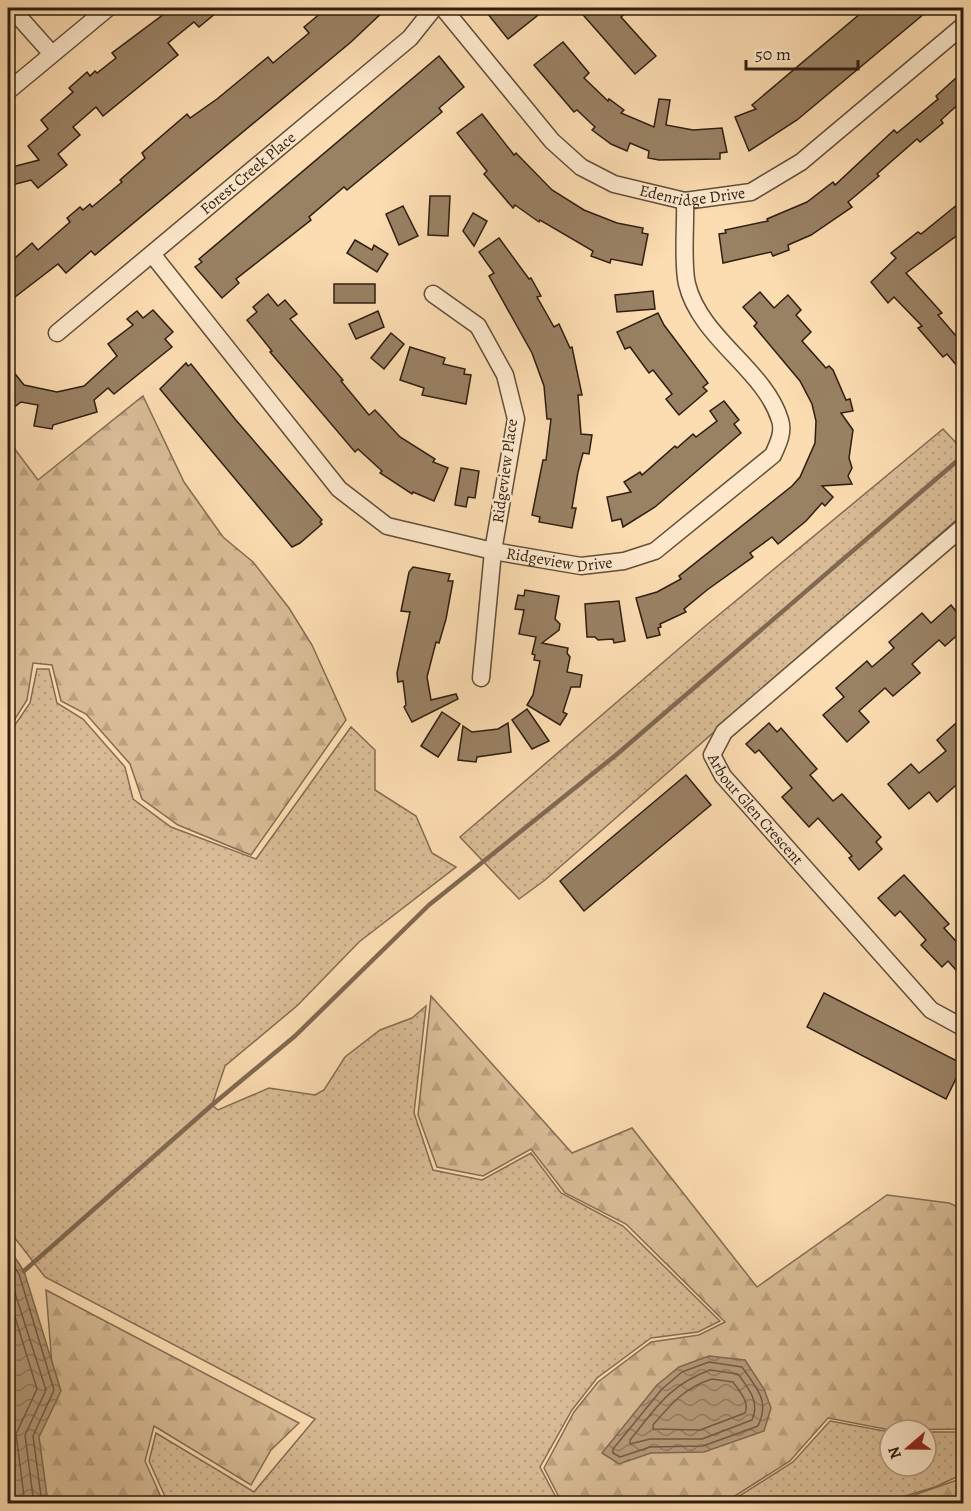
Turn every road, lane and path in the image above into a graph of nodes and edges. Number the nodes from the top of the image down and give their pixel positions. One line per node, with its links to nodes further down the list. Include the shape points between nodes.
1 (11, 8): 6 (street)
2 (108, 8): 6 (street)
3 (434, 8): 9 (street, Forest Creek Place, via 410,38)
4 (442, 8): 8 (street, Edenridge Drive, via 552,141 581,167 614,184)
5 (963, 25): 8 (street, Edenridge Drive, via 801,162 751,192)
6 (52, 54): 7 (street)
7 (8, 91)
8 (685, 201): 13 (street, Ridgeview Drive, via 687,283 702,317 769,398 781,421 781,438 773,455 655,551 624,561 581,567)
9 (152, 254): 11 (street, Forest Creek Place); 13 (street, Ridgeview Drive, via 339,489 387,526)
10 (433, 294): 13 (street, Ridgeview Place, via 478,326 505,375 516,419)
11 (57, 333)
12 (963, 526): 15 (street, Arbour Glen Crescent, via 724,732 712,755 723,776 932,1010)
13 (493, 551): 14 (street, Ridgeview Place)
14 (481, 678)
15 (963, 1028)

